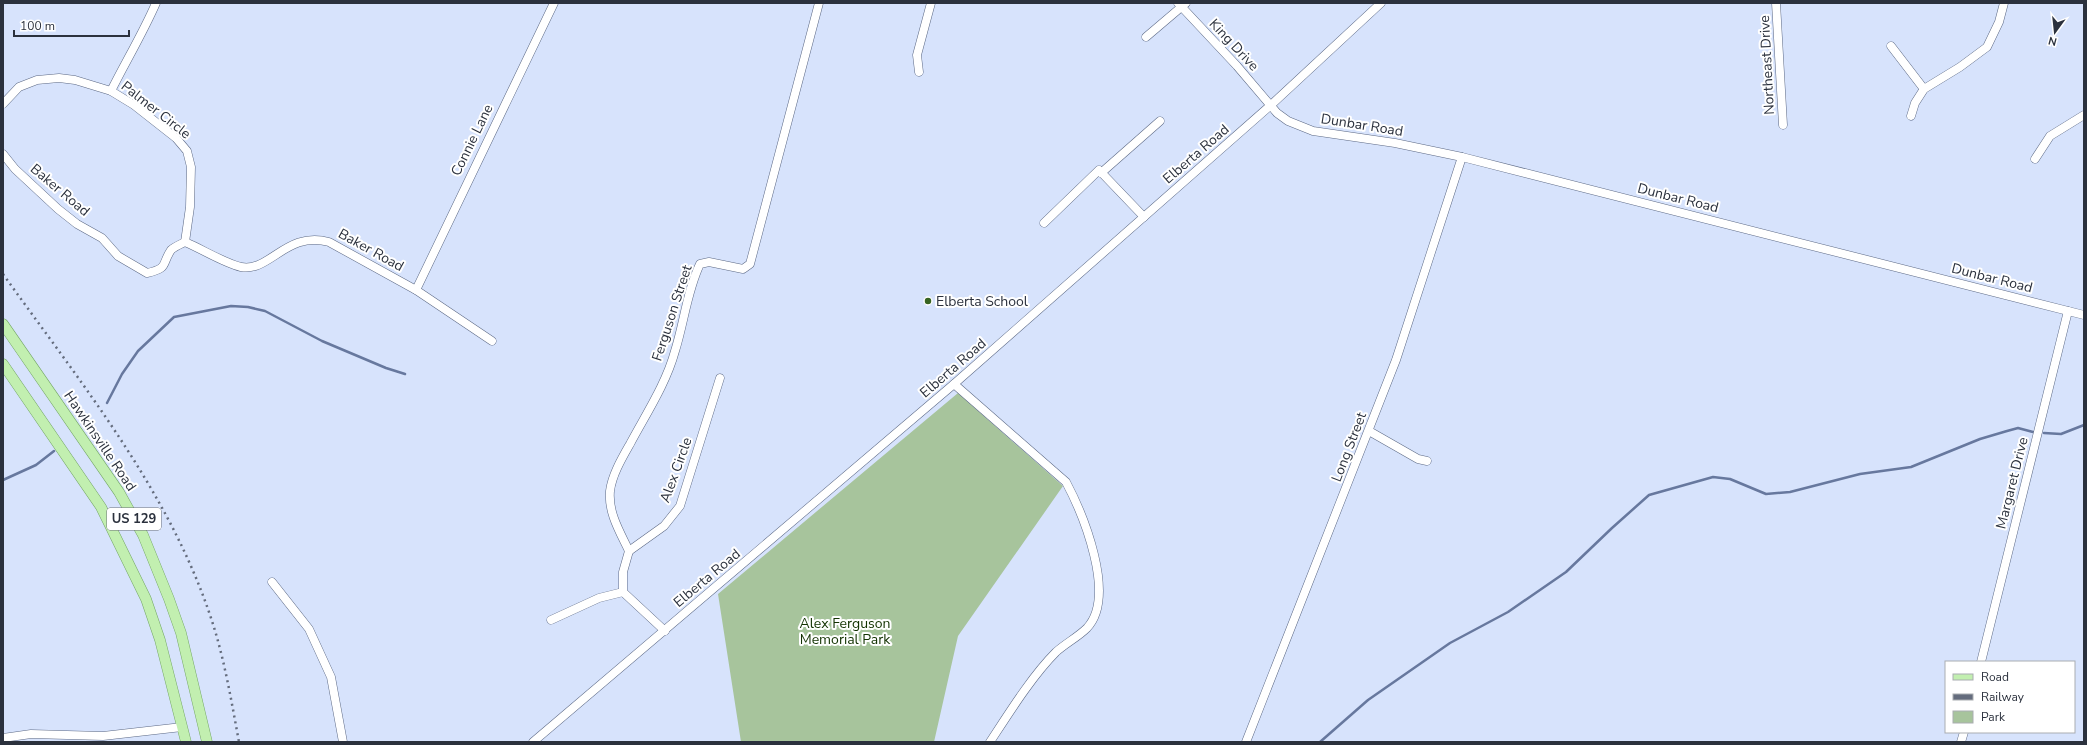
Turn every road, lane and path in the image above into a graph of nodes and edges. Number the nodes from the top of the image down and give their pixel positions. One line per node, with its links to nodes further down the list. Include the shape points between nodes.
1 (156, 3): 13 (street, via 143,33)
2 (554, 3): 27 (street, Connie Lane)
3 (819, 3): 37 (street, Ferguson Street, via 750,264 743,269 709,262 700,264 675,353 615,473 610,490 610,506)
4 (931, 3): 11 (street, via 917,55)
5 (1382, 3): 15 (street, Elberta Road)
6 (1776, 3): 19 (street, Northeast Drive)
7 (2004, 3): 12 (street, via 1999,22 1987,46 1960,67)
8 (1182, 4): 9 (street); 15 (street, King Drive)
9 (1146, 37)
10 (1891, 46): 12 (street)
11 (918, 72)
12 (1924, 89): 17 (street, via 1915,103)
13 (110, 91): 14 (street, Palmer Circle, via 75,80 37,80 19,87); 26 (street, Palmer Circle, via 134,105 176,138 187,151 191,167 190,207)
14 (3, 104)
15 (1271, 105): 21 (street, Dunbar Road, via 1288,121 1313,131 1395,143); 24 (street, Elberta Road)
16 (2084, 115): 22 (street, via 2050,136)
17 (1911, 116)
18 (1160, 121): 23 (street)
19 (1783, 125)
20 (3, 154): 26 (street, Baker Road, via 15,169 58,209 77,224 102,238 118,256 147,274 158,271 167,262 172,250)
21 (1462, 157): 28 (street, Dunbar Road); 35 (street, Long Street, via 1396,360)
22 (2035, 159)
23 (1101, 172): 24 (street); 25 (street, via 1099,170)
24 (1144, 217): 34 (street, Elberta Road)
25 (1044, 223)
26 (185, 242): 27 (street, Baker Road, via 242,267 252,267 291,245 317,238 329,242)
27 (416, 290): 31 (street, Baker Road)
28 (2068, 311): 29 (street, Dunbar Road); 42 (street, Margaret Drive)
29 (2084, 315)
30 (3, 324): 46 (main road, Hawkinsville Road / US 129, via 119,492 143,535 181,633)
31 (492, 341)
32 (3, 364): 43 (main road, US 129, via 101,507 146,599 160,640)
33 (720, 378): 37 (street, Alex Circle, via 680,506 664,526)
34 (954, 384): 41 (street, Elberta Road); 49 (street, via 1066,482 1094,550 1100,582 1097,609 1088,627 1056,652)
35 (1369, 431): 36 (street, via 1412,456); 50 (street, Long Street)
36 (1427, 461)
37 (629, 551): 39 (street, via 623,572)
38 (272, 582): 47 (street, via 308,629 332,677)
39 (623, 592): 40 (street, via 600,598); 41 (street)
40 (551, 620)
41 (665, 631): 48 (street, Elberta Road)
42 (1981, 661)
43 (182, 727): 44 (street, via 103,736 30,734); 45 (main road, US 129)
44 (3, 738)
45 (186, 742)
46 (207, 742)
47 (344, 742)
48 (533, 742)
49 (990, 742)
50 (1246, 742)

